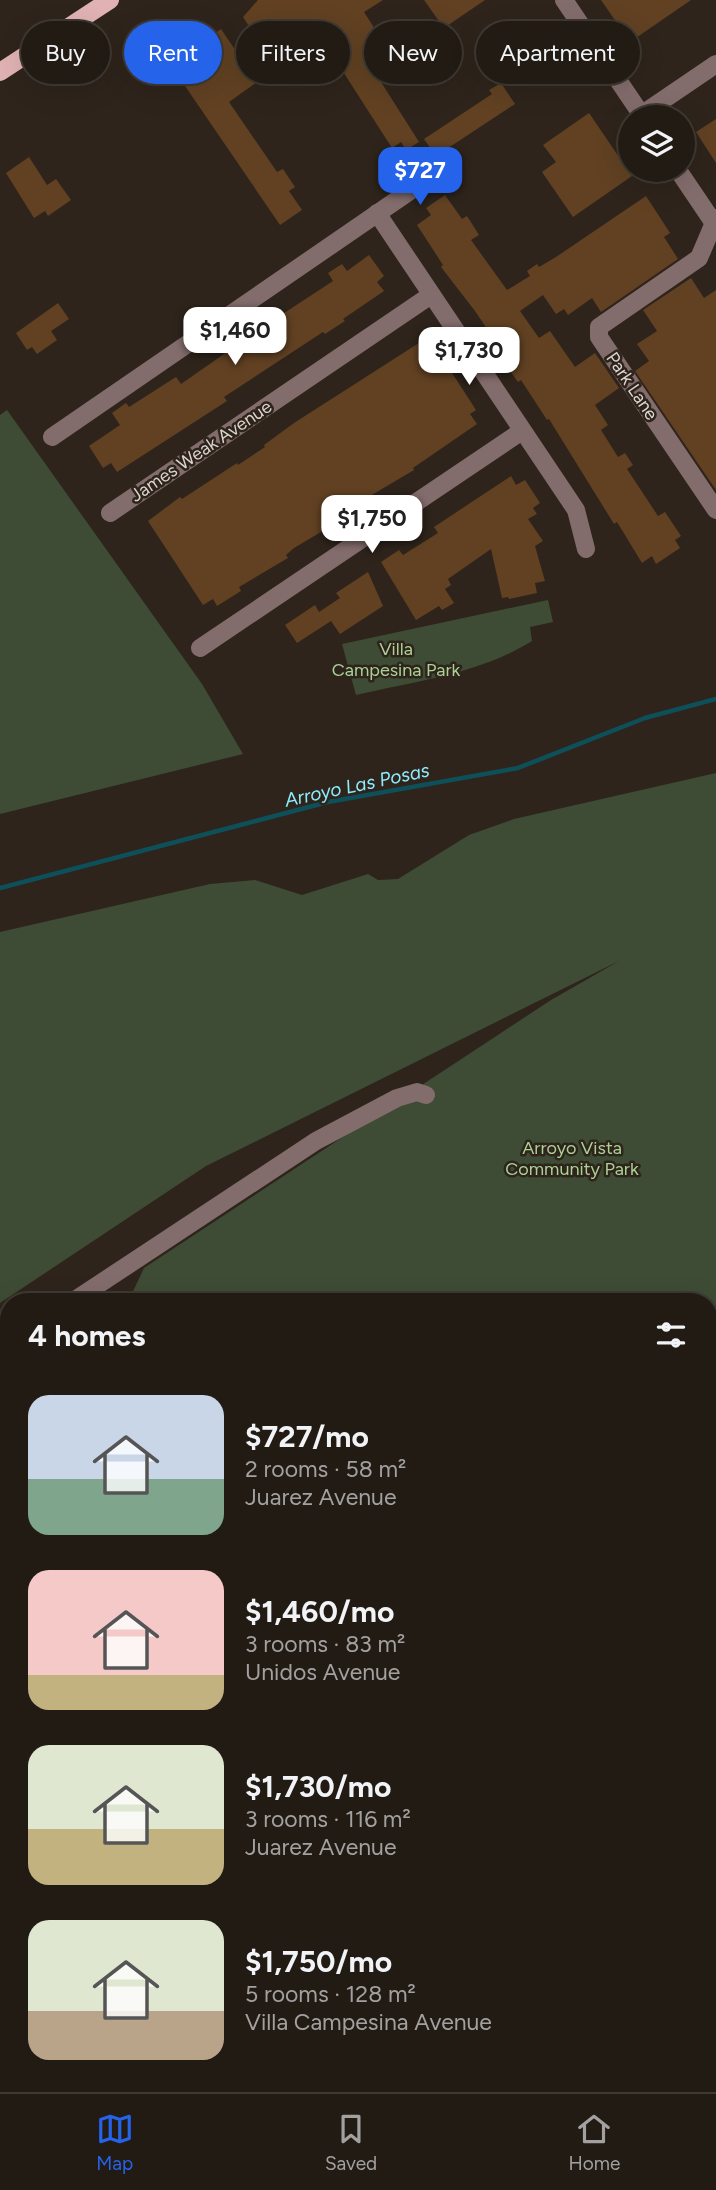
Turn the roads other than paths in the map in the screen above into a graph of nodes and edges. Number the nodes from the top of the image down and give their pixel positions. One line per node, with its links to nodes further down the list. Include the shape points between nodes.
1 (110, 0): 4 (main road)
2 (564, 0): 5 (street)
3 (716, 64): 6 (street)
4 (0, 72)
5 (635, 105)
6 (658, 105)
7 (442, 169): 9 (street)
8 (687, 182): 10 (street)
9 (377, 213): 11 (street); 13 (street)
10 (714, 220): 14 (street, Park Lane, via 699,258 599,327 599,337)
11 (431, 295): 12 (street); 15 (street, James Weak Avenue)
12 (522, 431): 16 (street, via 576,510); 17 (street)
13 (52, 437)
14 (716, 510)
15 (110, 513)
16 (586, 549)
17 (200, 648)
18 (426, 1095): 19 (street, via 417,1092 397,1098 316,1141)
19 (86, 1293)

